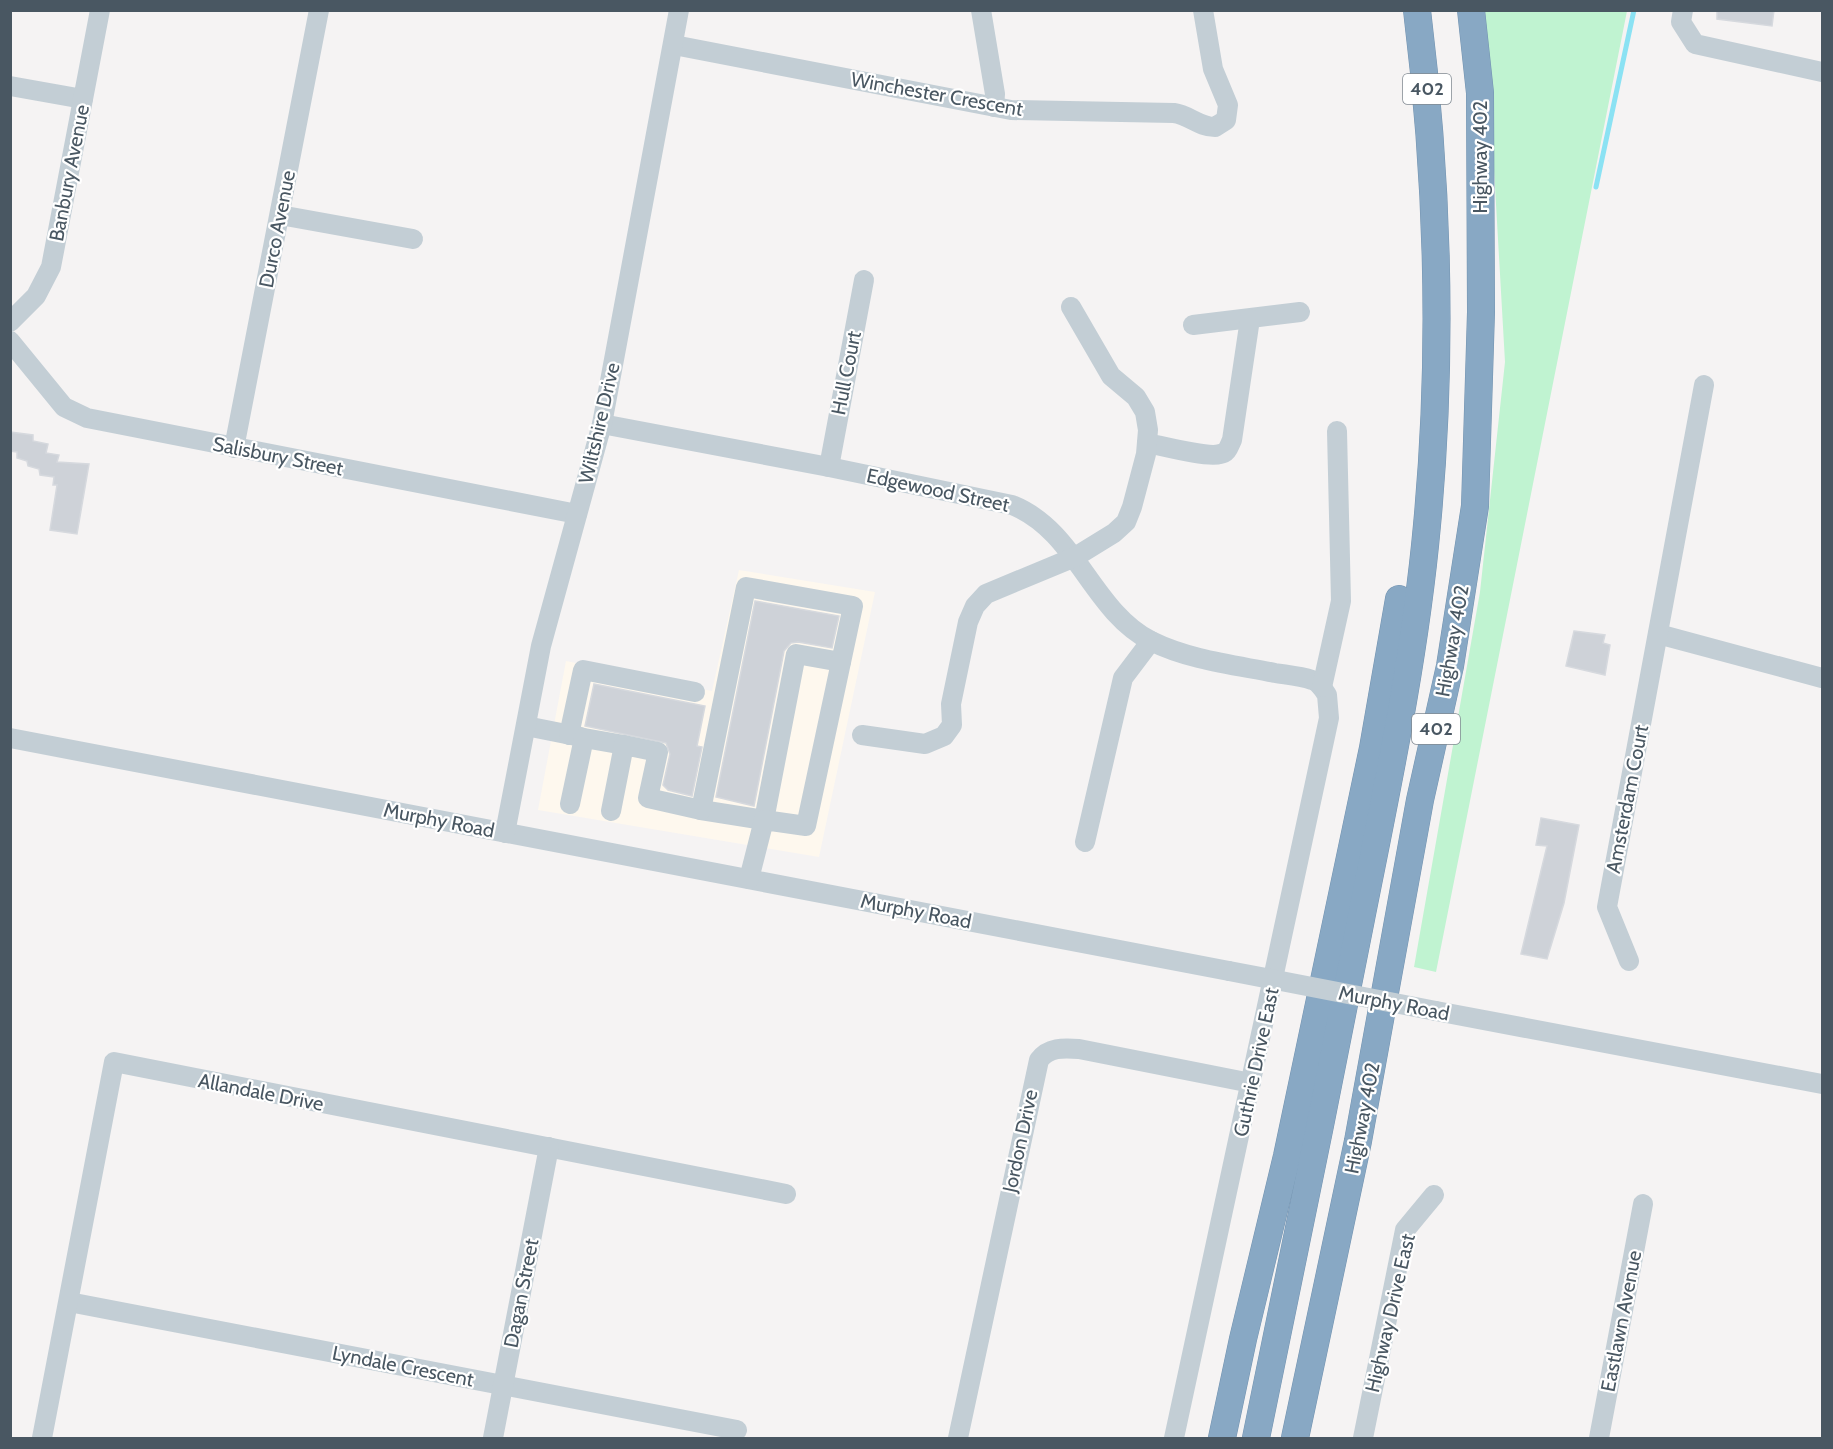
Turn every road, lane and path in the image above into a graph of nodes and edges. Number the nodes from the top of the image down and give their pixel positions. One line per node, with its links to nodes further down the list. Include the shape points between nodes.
1 (100, 10): 12 (street, Banbury Avenue)
2 (320, 10): 15 (street, Durco Avenue)
3 (679, 10): 9 (street, Wiltshire Drive)
4 (981, 10): 13 (street)
5 (1203, 10): 13 (street, Winchester Crescent, via 1213,69 1228,105 1226,120 1221,125 1206,127 1184,114 1174,113)
6 (1417, 10): 14 (highway, Highway 402 / 402)
7 (1471, 10): 53 (highway, Highway 402 / 402, via 1480,93 1481,312 1475,506 1450,666 1420,800)
8 (1683, 10): 10 (street, via 1681,22 1695,44)
9 (674, 45): 13 (street, Winchester Crescent); 25 (street, Wiltshire Drive)
10 (1822, 72)
11 (10, 86): 12 (street)
12 (83, 99): 21 (street, Banbury Avenue, via 51,267 36,296)
13 (994, 107)
14 (1431, 167): 65 (highway, via 1414,478 1390,659 1287,1156); 66 (highway, Highway 402 / 402, via 1434,388 1427,525 1418,600 1387,786)
15 (280, 214): 16 (street); 28 (street, Durco Avenue)
16 (413, 239)
17 (864, 279): 29 (street, Hull Court)
18 (1071, 307): 27 (street, via 1111,376 1136,397 1145,412)
19 (1300, 312): 20 (street)
20 (1250, 319): 22 (street); 27 (street, via 1244,374 1227,451 1220,455)
21 (10, 322)
22 (1193, 325)
23 (10, 340): 28 (street, Salisbury Street, via 64,407 87,418)
24 (1704, 385): 32 (street, Amsterdam Court)
25 (602, 424): 29 (street, Edgewood Street); 30 (street, Wiltshire Drive)
26 (1337, 431): 36 (street, via 1341,601)
27 (1147, 443): 31 (street, via 1126,522)
28 (234, 448): 30 (street, Salisbury Street)
29 (829, 467): 31 (street, Edgewood Street, via 1012,505 1044,523)
30 (577, 514): 38 (street, Wiltshire Drive, via 541,646)
31 (1075, 557): 33 (street, Edgewood Street, via 1116,614); 39 (street, via 986,594 975,606 951,704 952,724 944,736 925,744)
32 (1658, 633): 35 (street); 50 (street, Amsterdam Court, via 1607,907)
33 (1151, 641): 36 (street, Edgewood Street, via 1210,660 1312,680); 48 (street, via 1123,678)
34 (841, 662): 44 (street, via 853,606 746,586); 46 (street, via 806,826); 46 (street, via 796,654)
35 (1822, 678)
36 (1322, 687): 51 (street, Guthrie Drive East, via 1330,705 1329,718)
37 (695, 692): 40 (street, via 583,670)
38 (526, 726): 40 (street); 47 (street, Wiltshire Drive)
39 (862, 735)
40 (577, 736): 42 (street); 43 (street)
41 (10, 738): 47 (street, Murphy Road)
42 (624, 745): 44 (street, via 658,752 648,798); 45 (street)
43 (570, 804)
44 (701, 810): 46 (street)
45 (610, 811)
46 (764, 820): 49 (street)
47 (505, 833): 49 (street, Murphy Road)
48 (1085, 842)
49 (749, 879): 52 (street, Murphy Road, bridge)
50 (1629, 961)
51 (1251, 1083): 63 (street, Jordon Drive, via 1079,1049 1053,1049 1039,1060); 64 (street, Guthrie Drive East)
52 (1822, 1084)
53 (1358, 1141): 67 (highway, Highway 402 / 402); 68 (highway)
54 (549, 1148): 55 (street, Allandale Drive); 58 (street, Allandale Drive, via 114,1062); 59 (street, Dagan Street)
55 (786, 1194)
56 (1434, 1195): 69 (street, Highway Drive East, via 1405,1230)
57 (1643, 1204): 70 (street, Eastlawn Avenue)
58 (69, 1302): 59 (street, Lyndale Crescent); 61 (street, Allandale Drive)
59 (503, 1385): 60 (street, Lyndale Crescent); 62 (street, Dagan Street)
60 (737, 1430)
61 (42, 1438)
62 (493, 1438)
63 (958, 1438)
64 (1174, 1438)
65 (1222, 1438)
66 (1256, 1438)
67 (1295, 1438)
68 (1311, 1438)
69 (1363, 1438)
70 (1599, 1438)

